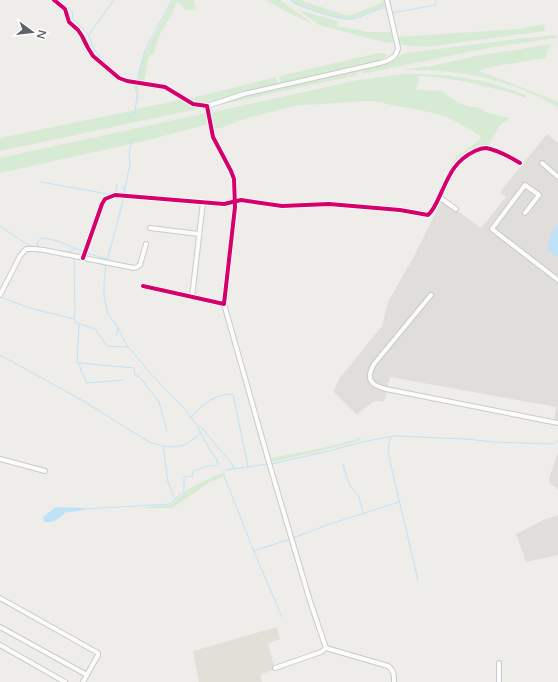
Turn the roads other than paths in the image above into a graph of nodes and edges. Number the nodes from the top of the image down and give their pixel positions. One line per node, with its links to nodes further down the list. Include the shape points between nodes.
1 (54, 0): 3 (street, via 65,10 69,22 78,30 93,56 119,78 165,87 193,104)
2 (387, 0): 3 (street, via 398,48 391,59 244,94)
3 (207, 106): 8 (street, via 213,137 234,179)
4 (520, 163): 7 (street, via 501,153 486,148 480,149 457,163)
5 (542, 163): 6 (street)
6 (558, 177)
7 (439, 197): 8 (street, via 428,215 329,204 282,206); 10 (street)
8 (234, 201): 9 (street, via 224,204); 21 (street)
9 (203, 202): 13 (street); 15 (street, via 124,195 109,197 102,204)
10 (456, 209)
11 (525, 213): 16 (street, via 539,195 525,185 492,229)
12 (150, 228): 13 (street)
13 (199, 234): 20 (street)
14 (146, 244): 15 (street, via 140,265 137,267)
15 (83, 258): 18 (street, via 34,248 26,249)
16 (558, 280)
17 (143, 286): 20 (street)
18 (0, 295)
19 (431, 295): 22 (street, via 374,364 370,371 371,382 386,389)
20 (192, 297): 21 (street)
21 (224, 304): 28 (street, via 269,464)
22 (558, 423)
23 (0, 459): 24 (street)
24 (45, 471)
25 (0, 598): 31 (street, via 98,653)
26 (0, 627): 31 (street)
27 (0, 645): 32 (street)
28 (326, 648): 30 (street); 34 (street, via 392,668)
29 (499, 663): 35 (street)
30 (275, 668)
31 (87, 675): 33 (street)
32 (65, 682)
33 (83, 682)
34 (394, 682)
35 (499, 682)

